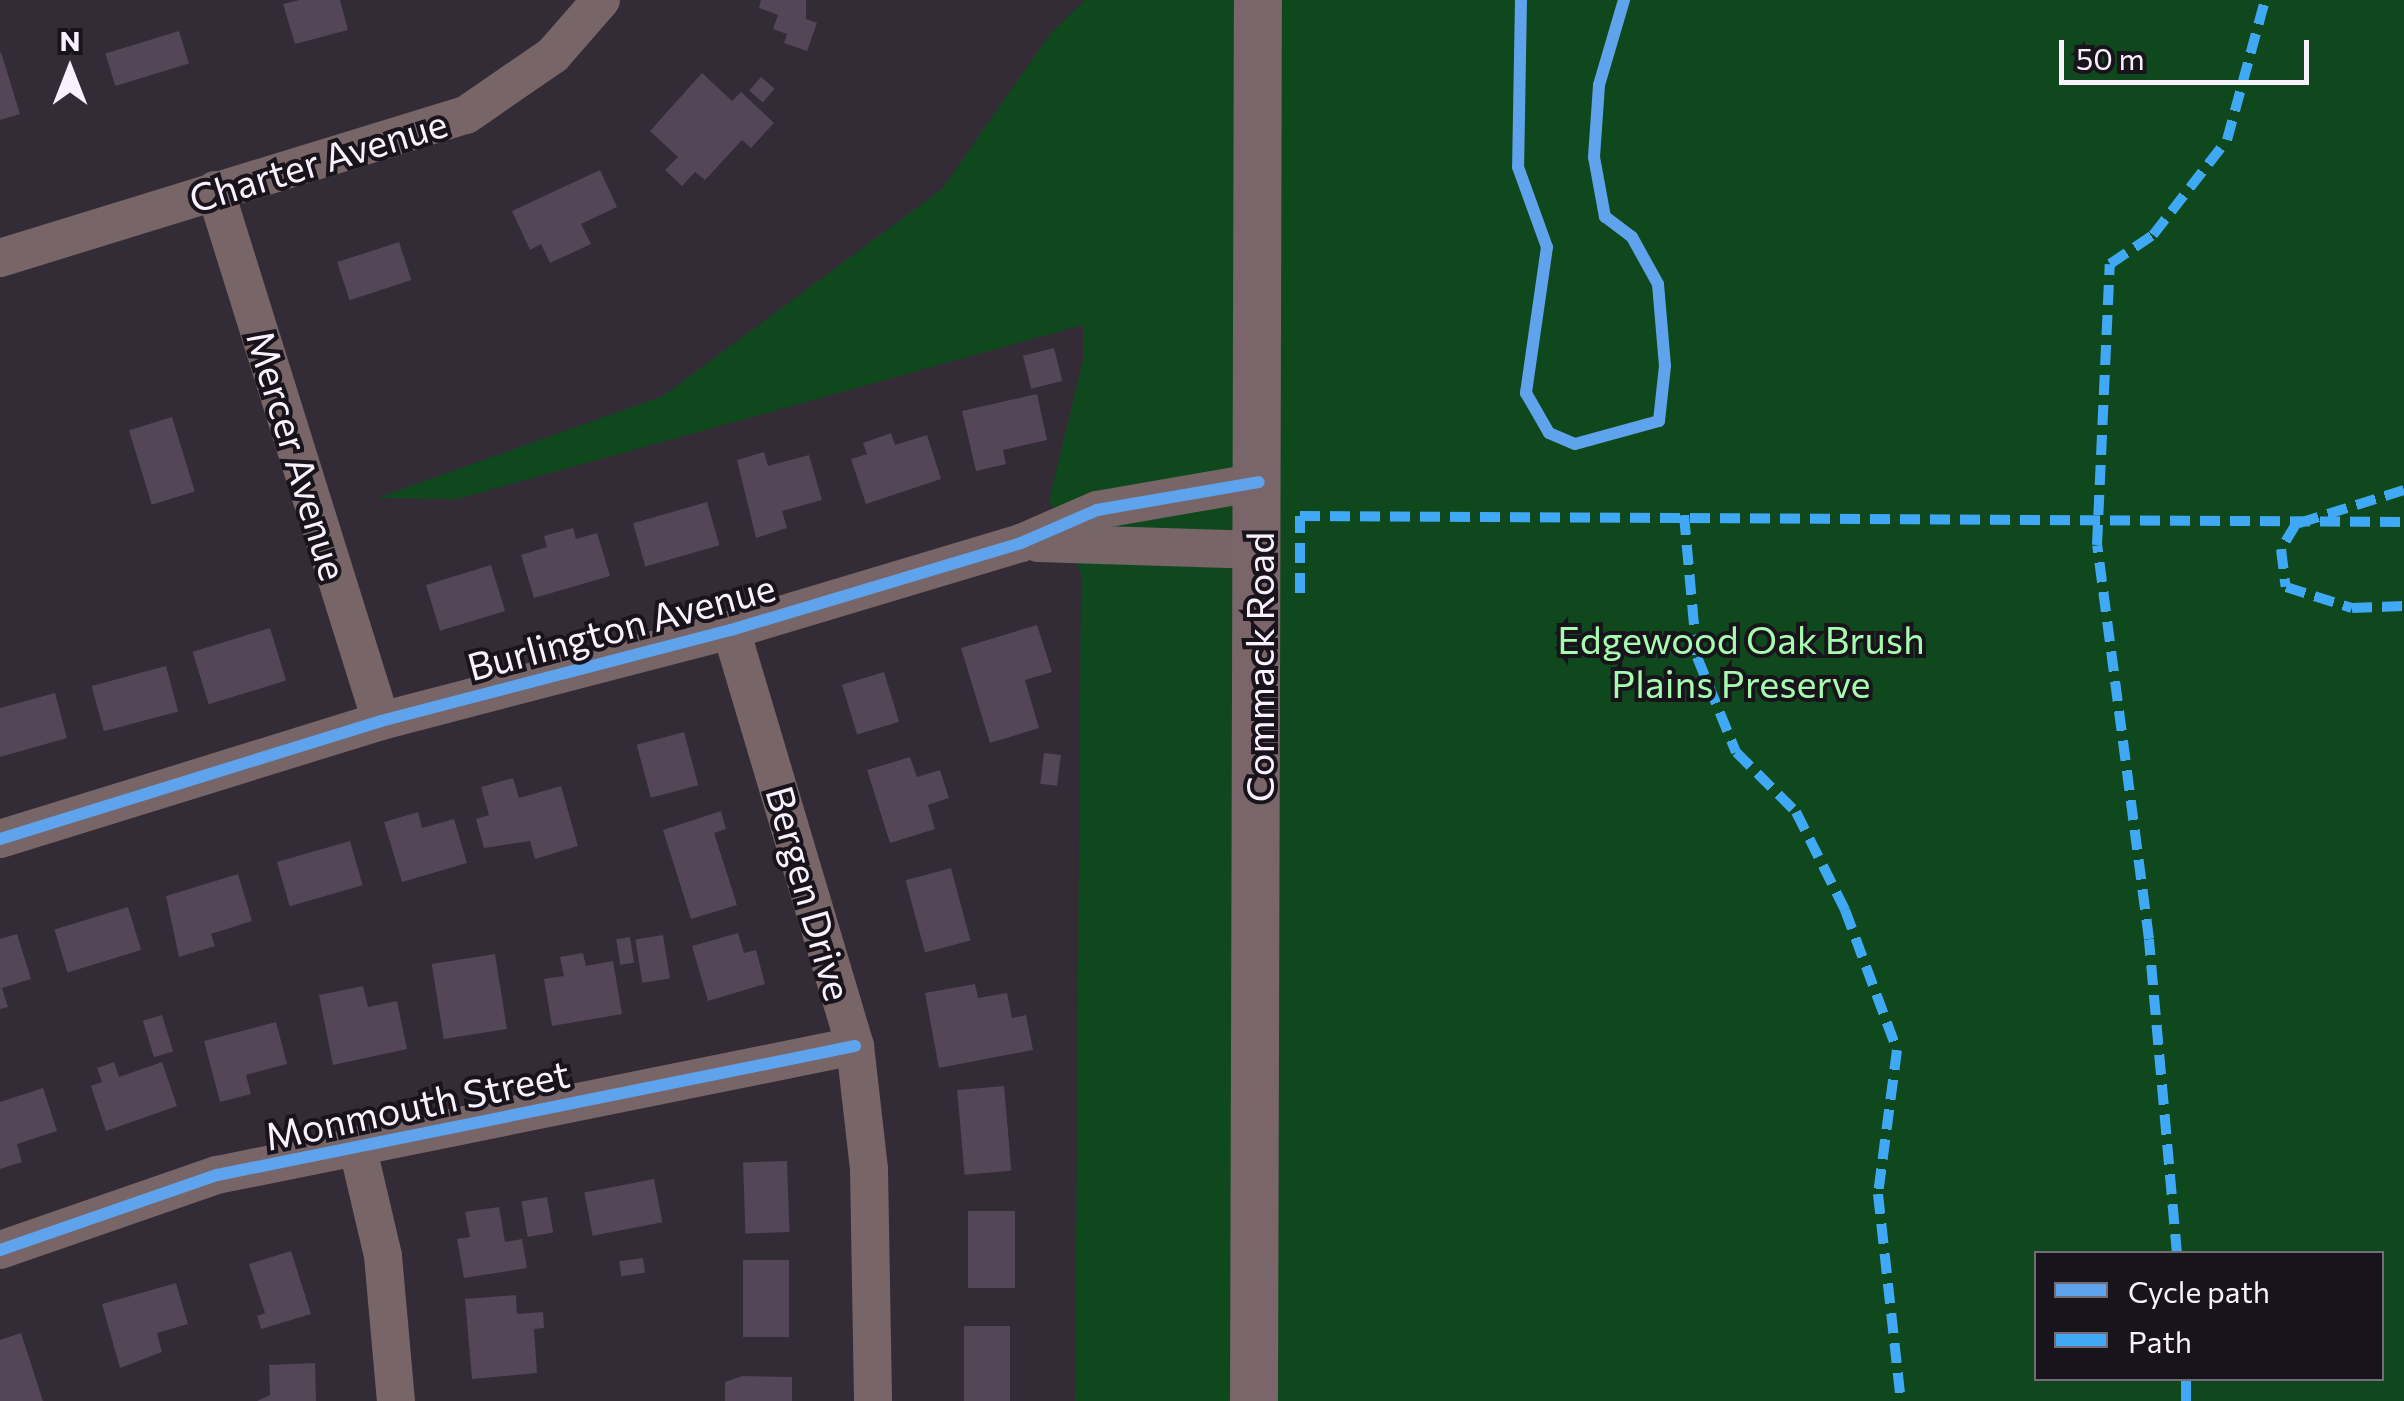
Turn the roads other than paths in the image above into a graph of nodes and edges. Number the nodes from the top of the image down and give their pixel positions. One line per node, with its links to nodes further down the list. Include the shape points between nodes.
1 (601, 0): 3 (street, Charter Avenue, via 554,55 466,114)
2 (1258, 0): 5 (main road, Commack Road)
3 (214, 190): 4 (street, Charter Avenue, via 86,238); 9 (street, Mercer Avenue)
4 (0, 258)
5 (1260, 482): 6 (street, Burlington Avenue, via 1097,510); 7 (main road, Commack Road)
6 (1021, 542): 7 (street, Burlington Avenue); 8 (street, Burlington Avenue)
7 (1259, 550): 13 (main road, Commack Road)
8 (731, 630): 9 (street, Burlington Avenue); 11 (street, Bergen Drive)
9 (381, 721): 10 (street, Burlington Avenue)
10 (0, 838)
11 (854, 1046): 12 (street, Monmouth Street); 16 (street, Bergen Drive, via 870,1169)
12 (357, 1145): 14 (street, Monmouth Street, via 218,1175); 15 (street, via 383,1256)
13 (1257, 1213): 17 (main road, Commack Road); 18 (main road, Commack Road)
14 (0, 1250)
15 (396, 1401)
16 (873, 1401)
17 (1254, 1401)
18 (1270, 1401)

